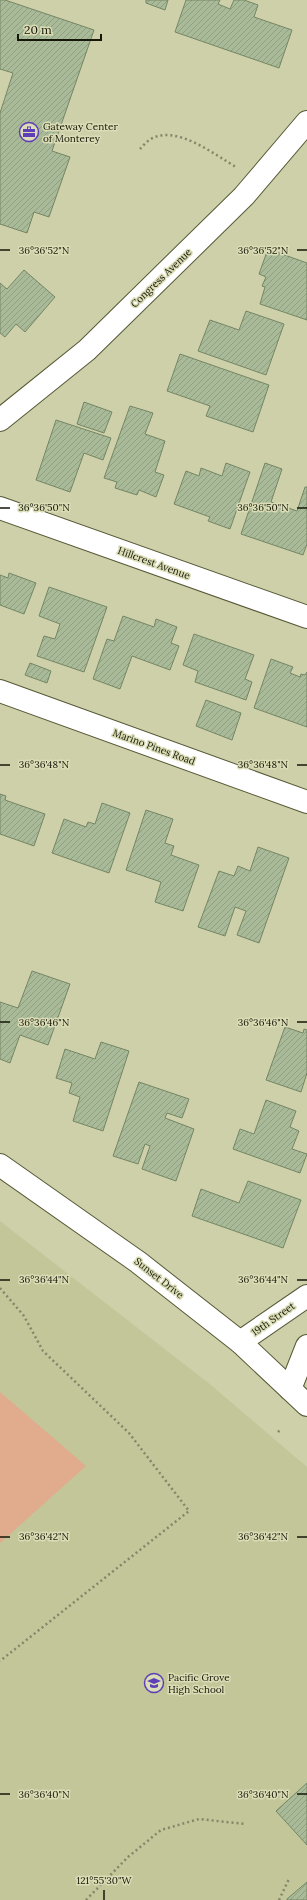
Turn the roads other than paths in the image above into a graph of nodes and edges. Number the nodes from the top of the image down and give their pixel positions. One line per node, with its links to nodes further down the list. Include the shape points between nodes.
1 (307, 122): 2 (street, Congress Avenue, via 244,196 87,350)
2 (0, 420)
3 (0, 508): 4 (street, Hillcrest Avenue)
4 (307, 617)
5 (0, 691): 6 (street, Marino Pines Road)
6 (307, 802)
7 (0, 1165): 9 (street, Sunset Drive, via 138,1262)
8 (307, 1296): 9 (street, 19th Street)
9 (240, 1342): 11 (street, Sunset Drive)
10 (307, 1346): 11 (street)
11 (290, 1388): 12 (street, Sunset Drive)
12 (307, 1405)

